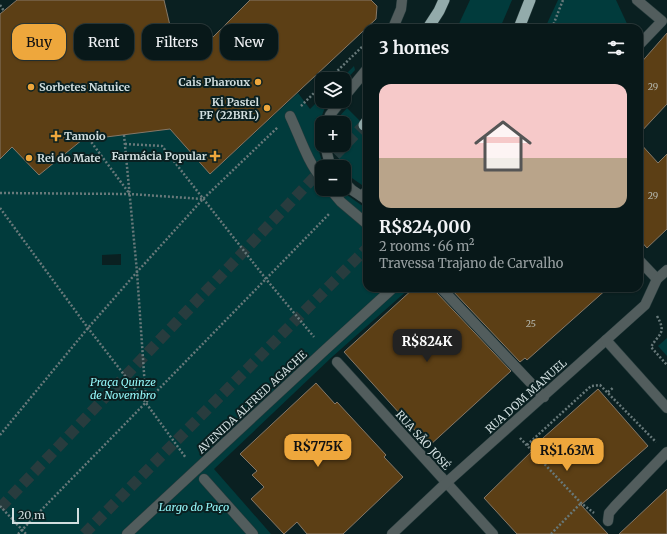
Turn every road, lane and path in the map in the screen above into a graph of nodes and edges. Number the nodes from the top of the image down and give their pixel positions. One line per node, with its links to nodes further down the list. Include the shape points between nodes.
1 (402, 0): 8 (street)
2 (444, 0): 9 (highway)
3 (530, 0): 10 (highway)
4 (563, 0): 11 (path)
5 (637, 0): 12 (street, via 662,21)
6 (0, 5): 7 (path)
7 (4, 11)
8 (395, 24)
9 (431, 24)
10 (521, 24)
11 (554, 24)
12 (643, 41)
13 (363, 46): 14 (path)
14 (336, 72)
15 (363, 74): 16 (street)
16 (351, 88)
17 (315, 92): 18 (path)
18 (290, 116): 22 (street); 28 (path)
19 (124, 135): 21 (path)
20 (89, 139): 25 (path)
21 (125, 144): 25 (path); 28 (path, via 162,146)
22 (315, 171)
23 (351, 187): 26 (street)
24 (0, 193): 25 (path)
25 (130, 194): 28 (path); 34 (path)
26 (363, 195)
27 (336, 196): 29 (street)
28 (204, 199): 34 (path); 35 (path)
29 (341, 202): 31 (street); 35 (path)
30 (0, 208): 40 (path)
31 (363, 221)
32 (643, 264): 36 (street)
33 (667, 270): 36 (street, RUA DOM MANUEL)
34 (137, 272): 40 (path); 48 (path)
35 (266, 279): 42 (path); 48 (path)
36 (657, 279): 39 (street, RUA DOM MANUEL)
37 (389, 292): 42 (street, AVENIDA ALFRED AGACHE)
38 (445, 292): 47 (street)
39 (647, 300): 41 (street, RUA DOM MANUEL, via 645,305); 44 (path, via 660,321 662,330 651,347)
40 (88, 328): 48 (path); 51 (path)
41 (606, 340): 47 (street, RUA DOM MANUEL); 49 (street)
42 (325, 350): 54 (street, AVENIDA ALFRED AGACHE)
43 (337, 362): 55 (street, RUA SÃO JOSÉ)
44 (667, 365)
45 (614, 387): 46 (path)
46 (608, 392): 52 (path, via 600,384 591,386); 53 (path)
47 (544, 397): 50 (street, RUA DOM MANUEL)
48 (146, 403): 54 (path); 59 (path)
49 (667, 408)
50 (510, 426): 52 (path); 55 (street, RUA DOM MANUEL)
51 (0, 435)
52 (526, 444): 56 (path)
53 (666, 452): 58 (street, via 614,506 609,513)
54 (201, 476): 62 (street, AVENIDA ALFRED AGACHE); 63 (street)
55 (446, 483): 64 (street, RUA DOM MANUEL); 65 (street, RUA SÃO JOSÉ)
56 (581, 503): 58 (path); 66 (path)
57 (0, 506): 59 (path)
58 (608, 521)
59 (22, 530): 60 (path); 61 (path)
60 (18, 534)
61 (26, 534)
62 (127, 534)
63 (253, 534)
64 (392, 534)
65 (493, 534)
66 (550, 534)

